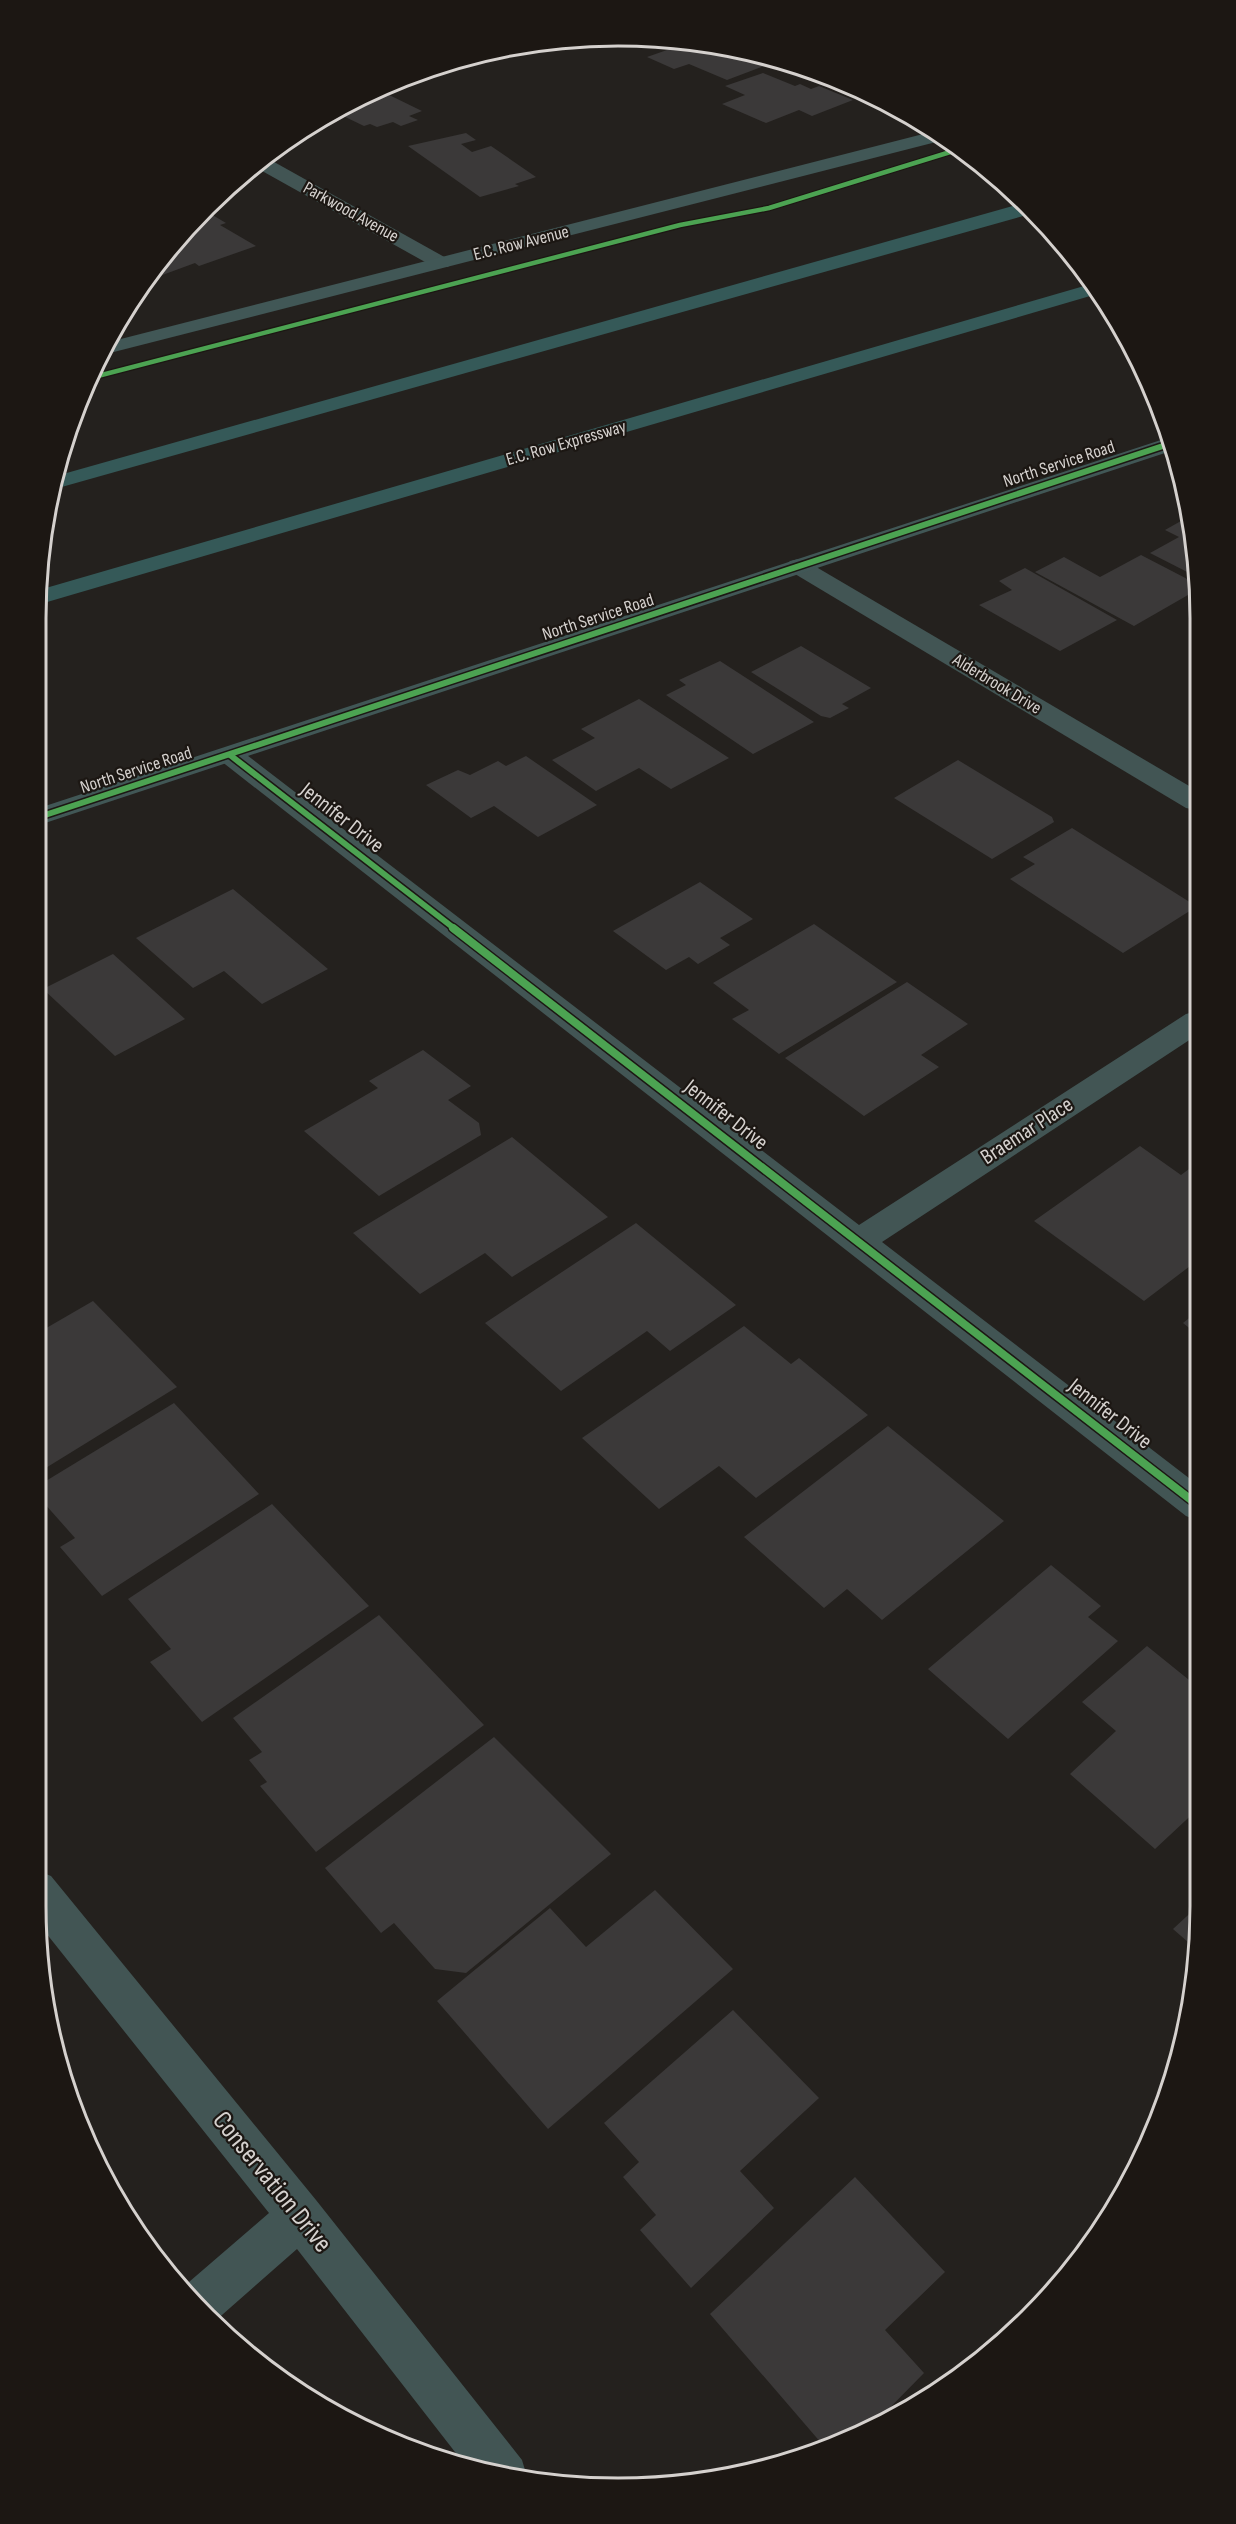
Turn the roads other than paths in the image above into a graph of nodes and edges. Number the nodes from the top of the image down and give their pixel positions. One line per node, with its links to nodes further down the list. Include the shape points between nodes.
1 (929, 138): 4 (street, E.C. Row Avenue)
2 (268, 167): 4 (street, Parkwood Avenue)
3 (1019, 211): 8 (highway)
4 (441, 263): 6 (street, E.C. Row Avenue)
5 (1087, 291): 10 (highway, E.C. Row Expressway)
6 (115, 348)
7 (1163, 446): 9 (street, North Service Road)
8 (63, 481)
9 (798, 566): 11 (street, North Service Road); 12 (street, Alderbrook Drive)
10 (48, 595)
11 (230, 755): 13 (street, North Service Road); 15 (street, Jennifer Drive)
12 (1190, 798)
13 (47, 814)
14 (1190, 1027): 15 (street, Braemar Place)
15 (859, 1241): 16 (street, Jennifer Drive)
16 (1190, 1500)
17 (47, 1903): 18 (street, Conservation Drive)
18 (300, 2216): 19 (street); 20 (street, Conservation Drive)
19 (204, 2300)
20 (495, 2464)

